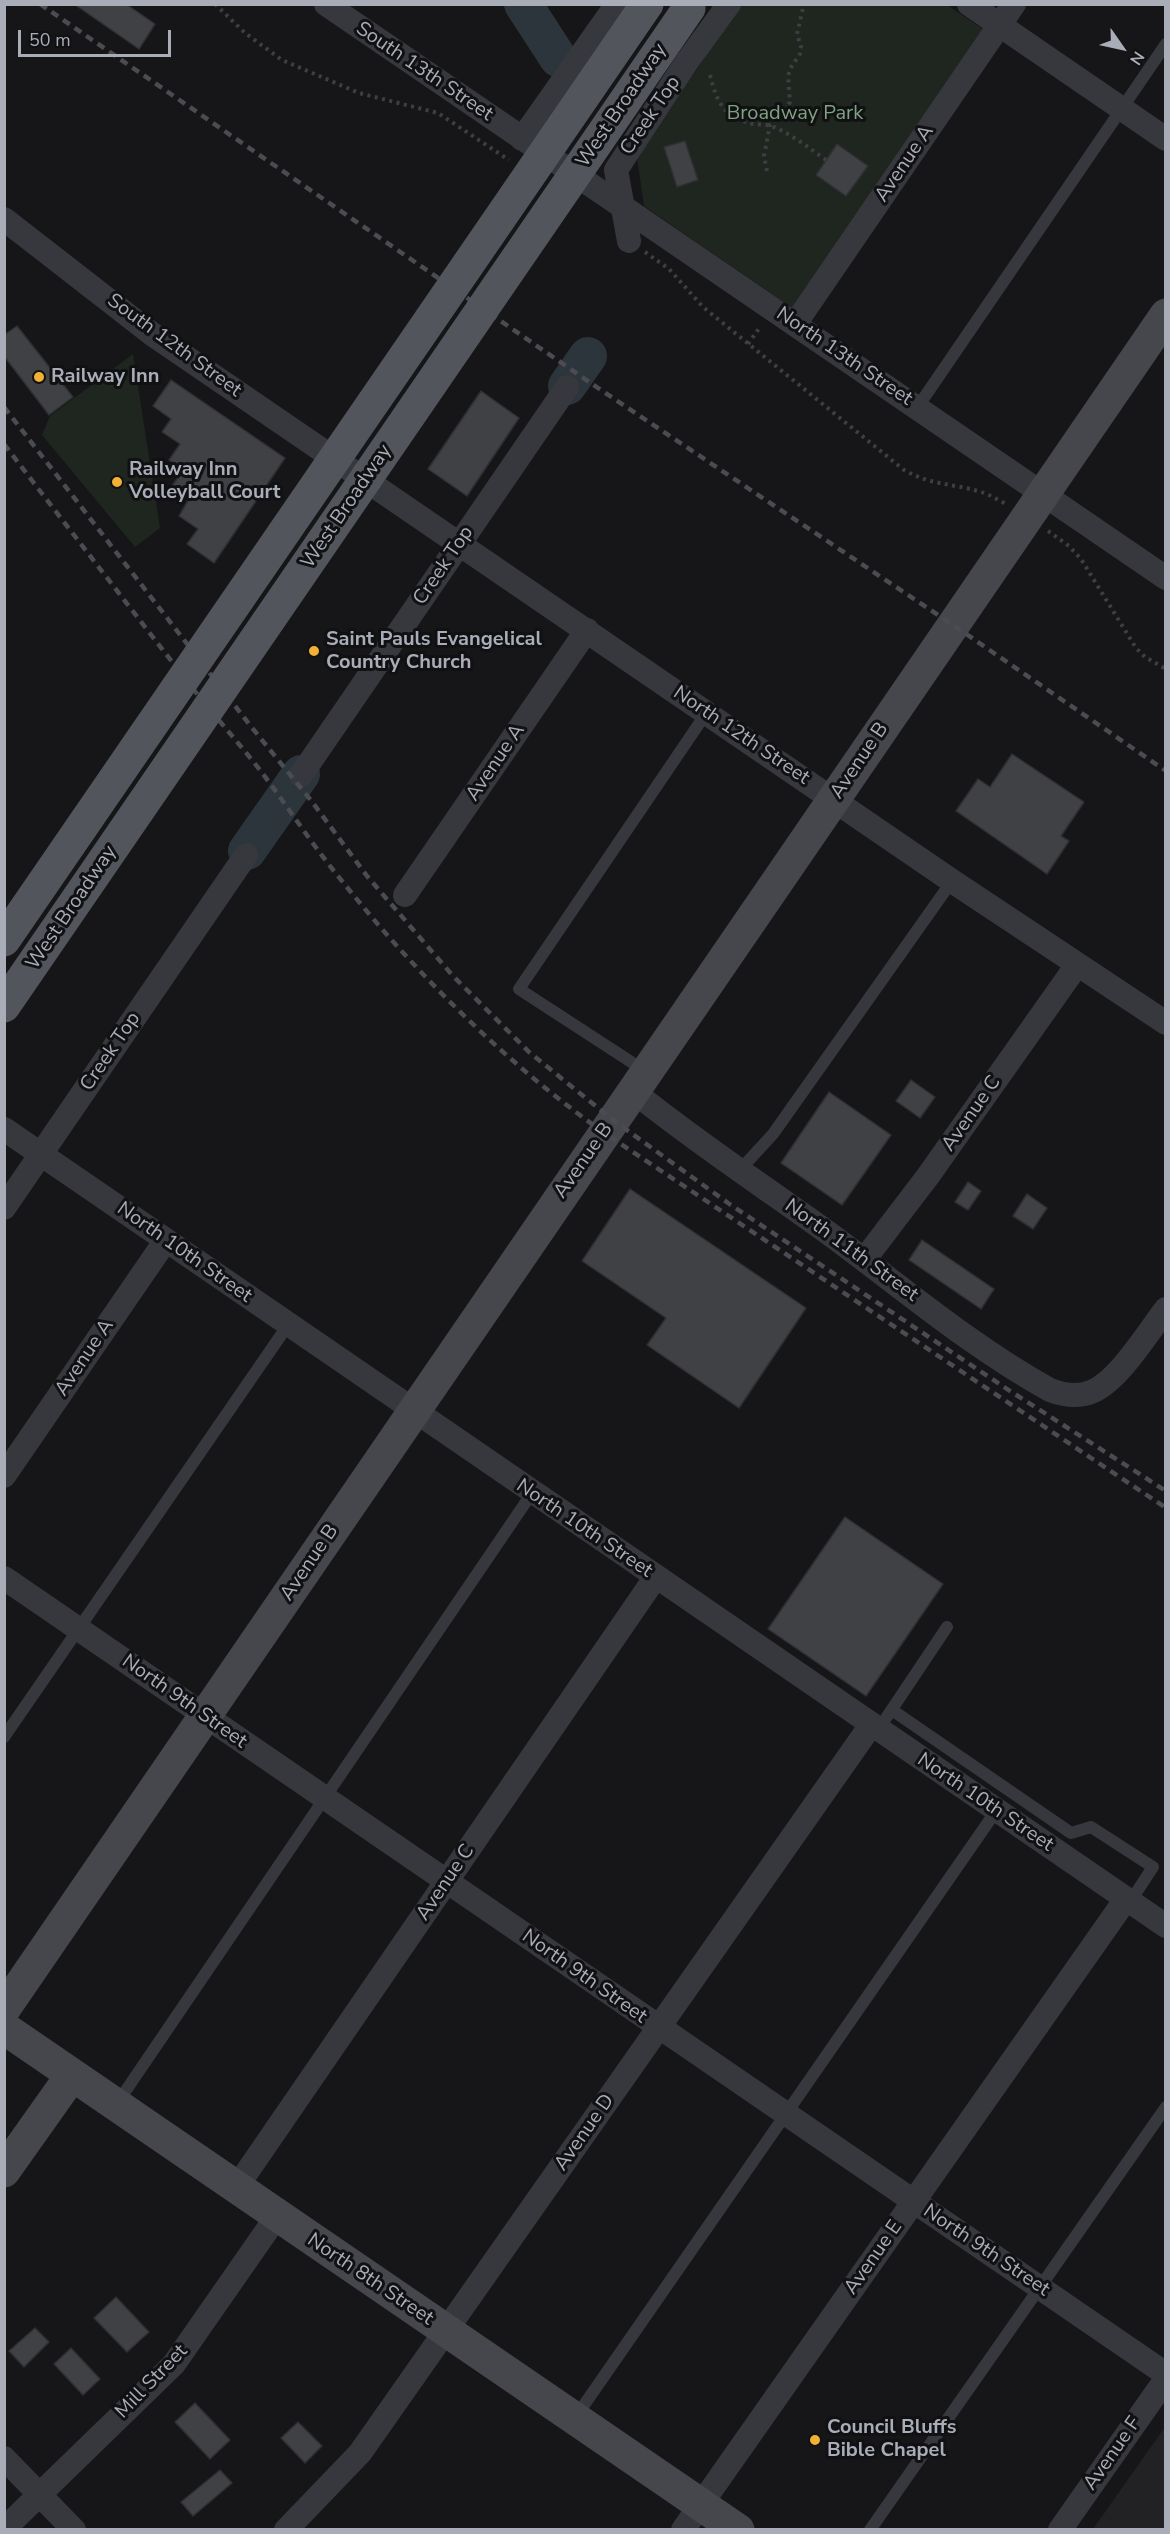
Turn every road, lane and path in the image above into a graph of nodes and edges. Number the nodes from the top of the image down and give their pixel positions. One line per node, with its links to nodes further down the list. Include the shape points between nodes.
1 (214, 4): 20 (path, via 282,60 359,93 438,113)
2 (326, 4): 17 (street, South 13th Street)
3 (617, 4): 17 (street)
4 (647, 4): 45 (main road, West Broadway, bridge)
5 (729, 4): 22 (street, Creek Top, via 616,170)
6 (804, 4): 11 (path)
7 (809, 4): 11 (path)
8 (969, 4): 12 (street)
9 (1014, 4): 12 (street, Avenue A)
10 (689, 8): 47 (main road, West Broadway, bridge)
11 (804, 12): 16 (path, via 797,34 800,54 788,76 790,102)
12 (1000, 25): 15 (street); 26 (street, Avenue A)
13 (1166, 44): 15 (lane)
14 (711, 75): 16 (path, via 717,99 733,117)
15 (1121, 109): 18 (street); 30 (lane)
16 (770, 125): 19 (path); 21 (path, via 764,156)
17 (522, 139): 22 (street, North 13th Street)
18 (1166, 139)
19 (826, 160)
20 (510, 161)
21 (767, 171)
22 (624, 207): 24 (street, Creek Top); 26 (street, North 13th Street)
23 (4, 219): 31 (street, South 12th Street, via 152,334)
24 (629, 241): 28 (path, via 669,269 703,307)
25 (1166, 315): 32 (street, Avenue B)
26 (795, 324): 30 (street, North 13th Street)
27 (761, 326): 28 (path)
28 (748, 344): 33 (path, via 904,470 942,485 981,492)
29 (567, 387): 35 (street, Creek Top)
30 (917, 408): 32 (street, North 13th Street)
31 (348, 467): 35 (street, North 12th Street)
32 (1043, 494): 36 (street, North 13th Street); 41 (street, Avenue B)
33 (1004, 503)
34 (1042, 527): 38 (path, via 1081,559 1136,648)
35 (459, 544): 37 (street, North 12th Street); 40 (street, Creek Top)
36 (1165, 576)
37 (586, 630): 39 (street, North 12th Street); 44 (street, Avenue A)
38 (1166, 669)
39 (707, 712): 41 (street, North 12th Street); 49 (lane, via 519,988)
40 (301, 775)
41 (833, 800): 43 (street, North 12th Street); 49 (street, Avenue B)
42 (246, 855): 51 (street, Creek Top)
43 (952, 881): 46 (street, North 12th Street); 52 (lane, via 773,1134)
44 (405, 895)
45 (4, 940)
46 (1077, 965): 48 (street, North 12th Street); 55 (street, Avenue C)
47 (4, 1006)
48 (1166, 1023)
49 (640, 1082): 52 (street, North 11th Street, via 676,1126); 58 (street, Avenue B)
50 (4, 1129): 51 (street, North 10th Street)
51 (41, 1155): 53 (street, Creek Top); 54 (street, North 10th Street)
52 (739, 1171): 55 (street, North 11th Street)
53 (4, 1208)
54 (166, 1240): 57 (street, North 10th Street); 59 (street, Avenue A)
55 (864, 1260): 56 (street, North 11th Street, via 973,1341 1062,1394 1091,1392 1104,1384)
56 (1166, 1309)
57 (288, 1325): 58 (street, North 10th Street); 64 (lane)
58 (413, 1412): 60 (street, North 10th Street); 66 (street, Avenue B)
59 (4, 1476)
60 (532, 1493): 62 (street, North 10th Street); 69 (lane)
61 (4, 1578): 64 (street, North 9th Street)
62 (656, 1578): 67 (street, North 10th Street); 71 (street, Avenue C)
63 (947, 1627): 65 (lane)
64 (79, 1630): 66 (street, North 9th Street); 68 (lane)
65 (892, 1710): 67 (lane); 72 (lane, via 1071,1833 1091,1827 1153,1867)
66 (205, 1716): 69 (street, North 9th Street); 74 (street, Avenue B)
67 (875, 1728): 70 (street, North 10th Street); 76 (street, Avenue D)
68 (4, 1737)
69 (323, 1798): 71 (street, North 9th Street); 78 (lane)
70 (996, 1810): 72 (street, North 10th Street); 80 (lane)
71 (447, 1883): 76 (street, North 9th Street); 82 (street, Avenue C)
72 (1128, 1900): 73 (street, North 10th Street); 83 (street, Avenue E)
73 (1166, 1926)
74 (4, 2009)
75 (4, 2028): 77 (street, North 8th Street)
76 (659, 2028): 80 (street, North 9th Street); 86 (street, Avenue D)
77 (72, 2075): 78 (street, North 8th Street); 81 (street)
78 (116, 2105): 82 (street, North 8th Street)
79 (1166, 2107): 85 (lane)
80 (786, 2115): 83 (street, North 9th Street); 89 (lane)
81 (4, 2171)
82 (236, 2188): 84 (street, North 8th Street)
83 (914, 2202): 85 (street, North 9th Street); 92 (street, Avenue E)
84 (277, 2216): 86 (street, North 8th Street); 91 (street, Mill Street, via 174,2364)
85 (1039, 2287): 87 (street, North 9th Street); 97 (lane)
86 (446, 2331): 89 (street, North 8th Street); 95 (street, Avenue D, via 360,2453)
87 (1166, 2373)
88 (1166, 2379): 98 (street, Avenue F)
89 (575, 2419): 92 (street, North 8th Street)
90 (4, 2458): 91 (street)
91 (40, 2495): 93 (street, Mill Street); 94 (street)
92 (692, 2517): 96 (street, North 8th Street)
93 (4, 2529)
94 (74, 2529)
95 (286, 2529)
96 (738, 2529)
97 (870, 2529)
98 (1060, 2529)

